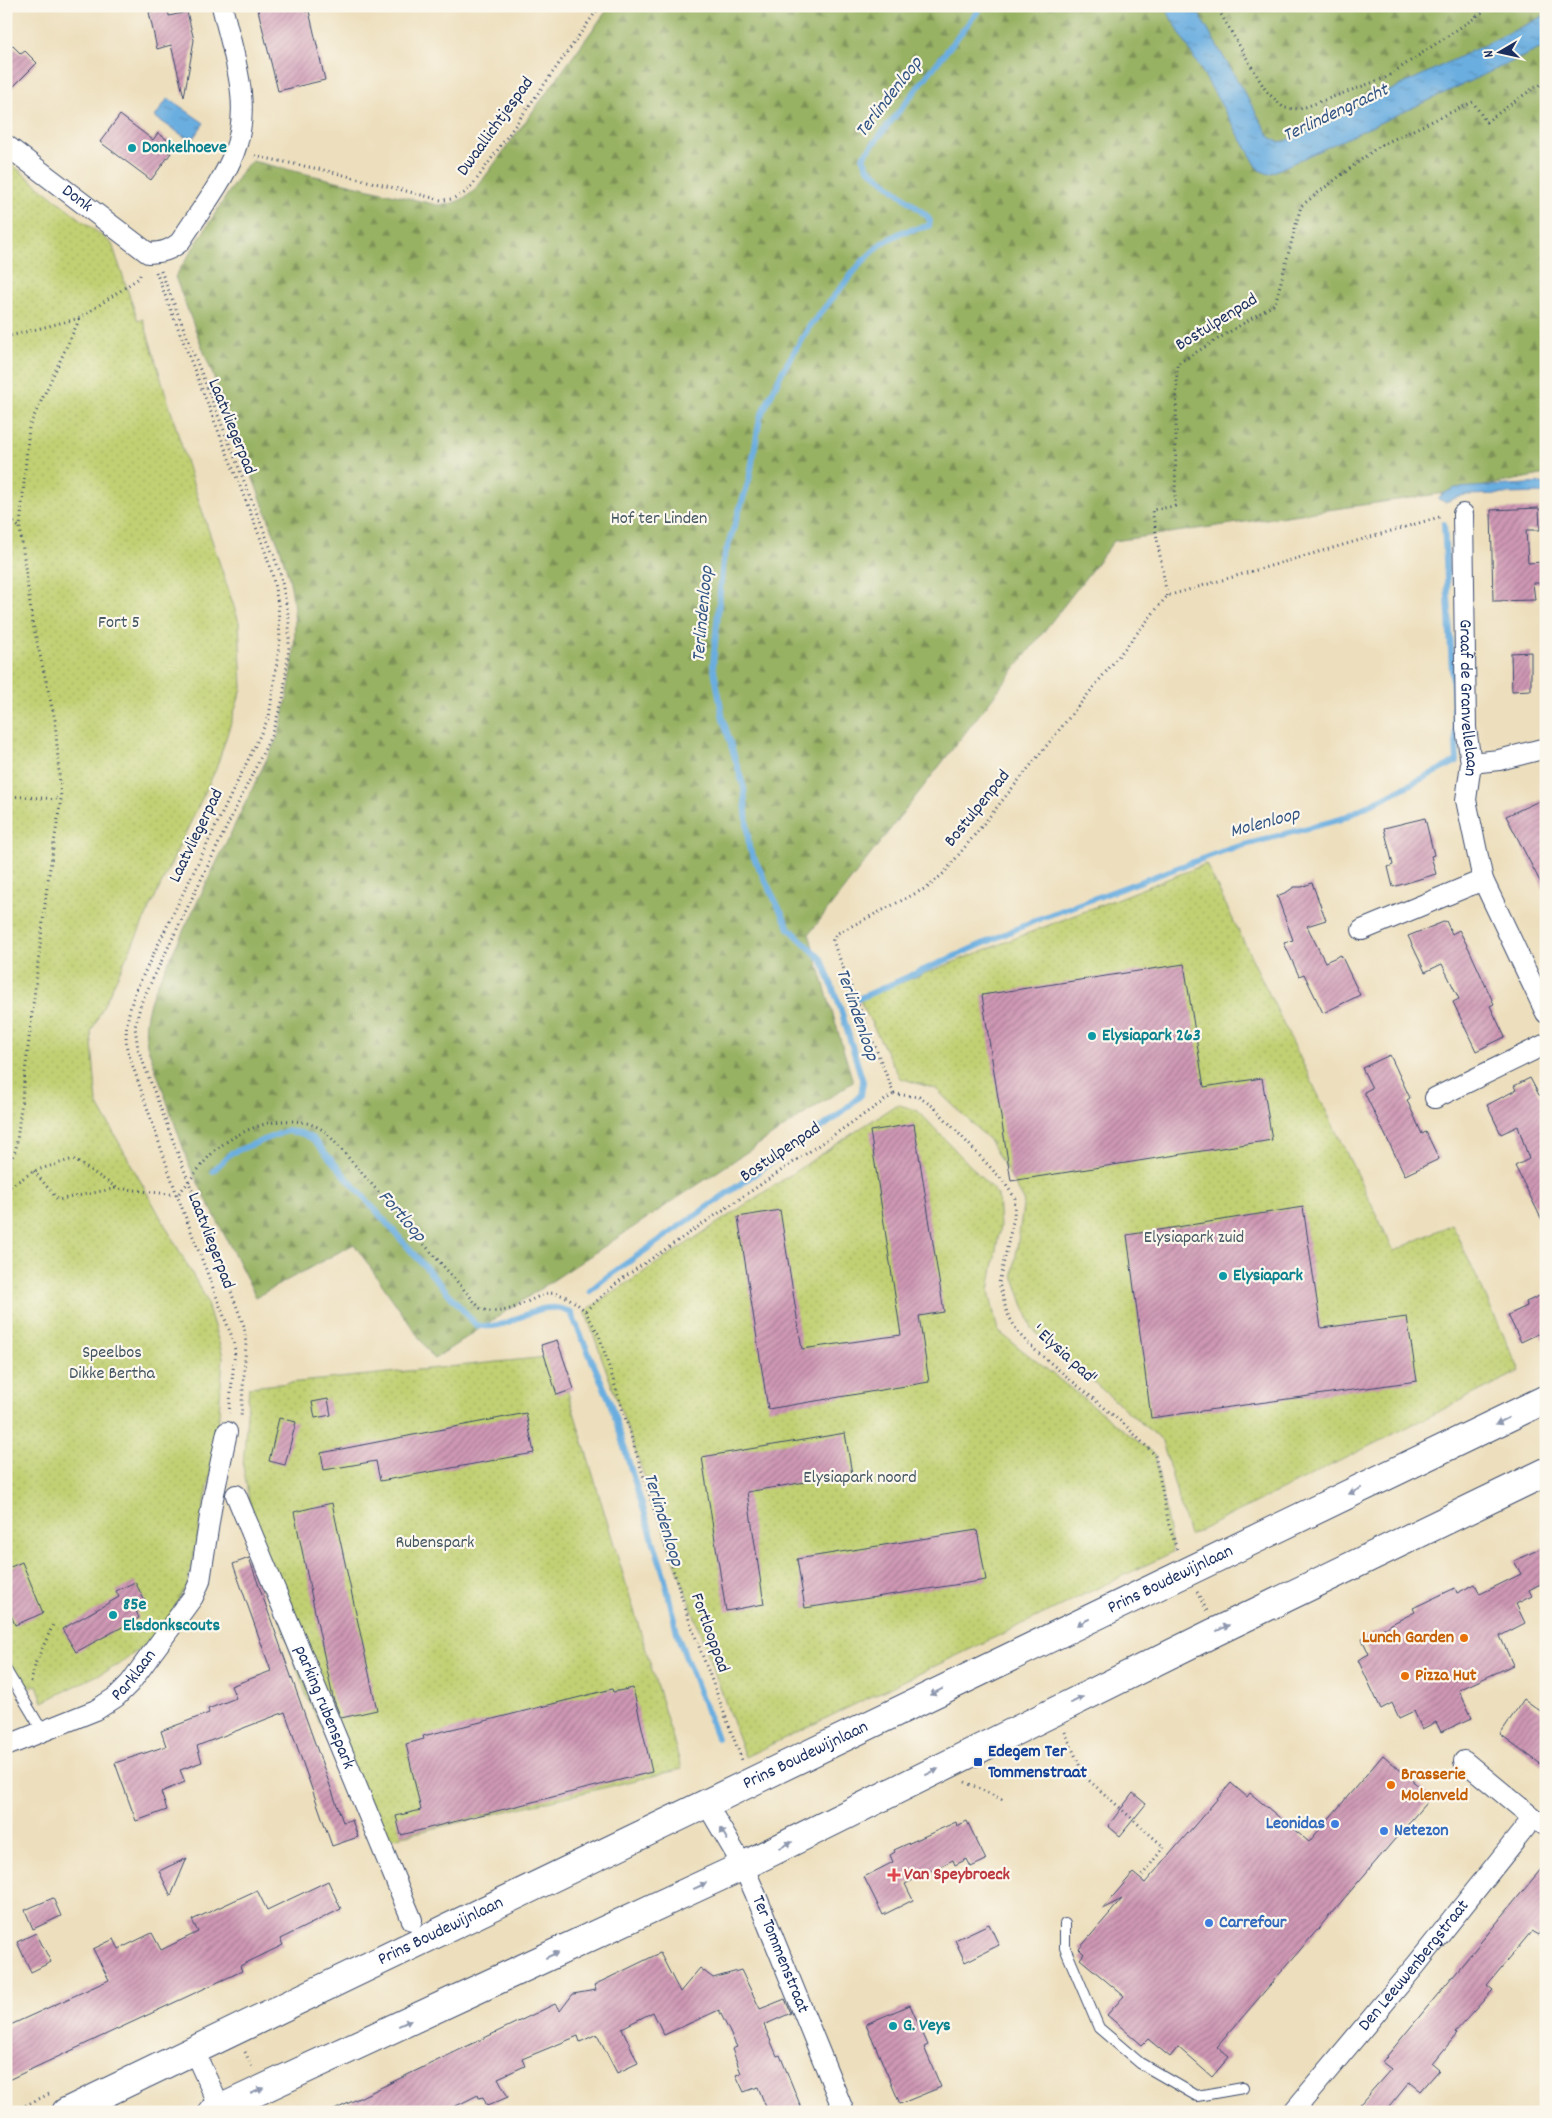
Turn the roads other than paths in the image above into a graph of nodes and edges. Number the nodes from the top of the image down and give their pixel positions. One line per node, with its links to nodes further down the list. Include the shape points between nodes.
1 (222, 6): 2 (street, Donk, via 241,86 242,117 235,152 180,242 163,253 151,252)
2 (6, 145)
3 (1463, 514): 5 (street, Graaf de Granvellelaan, via 1466,728)
4 (1546, 748): 5 (street)
5 (1471, 764): 6 (street, Graaf de Granvellelaan, via 1466,800)
6 (1483, 880): 7 (street); 8 (street, Graaf de Granvellelaan)
7 (1362, 930)
8 (1546, 1013)
9 (1546, 1044): 10 (street)
10 (1435, 1098)
11 (1546, 1400): 19 (main road, Prins Boudewijnlaan, one-way to 19, via 1182,1562)
12 (234, 1426): 16 (street, Parklaan, via 212,1503 200,1581 193,1597 130,1683 116,1696 96,1710)
13 (1546, 1472): 21 (main road, one-way to 13)
14 (236, 1495): 22 (street, parking rubenspark)
15 (6, 1670): 16 (lane)
16 (43, 1732): 17 (street, Parklaan)
17 (6, 1746)
18 (1464, 1761): 20 (street)
19 (706, 1802): 21 (street, Ter Tommenstraat, one-way to 19); 24 (main road, Prins Boudewijnlaan)
20 (1539, 1822): 29 (street, Den Leeuwenbergstraat)
21 (743, 1866): 26 (main road, one-way to 21); 28 (street, Ter Tommenstraat)
22 (412, 1920)
23 (1065, 1924): 25 (lane, via 1065,1948 1099,2028 1140,2063 1197,2096)
24 (194, 2051): 26 (street); 27 (main road, Prins Boudewijnlaan)
25 (1243, 2088)
26 (219, 2110)
27 (66, 2112)
28 (844, 2112)
29 (1294, 2112)

